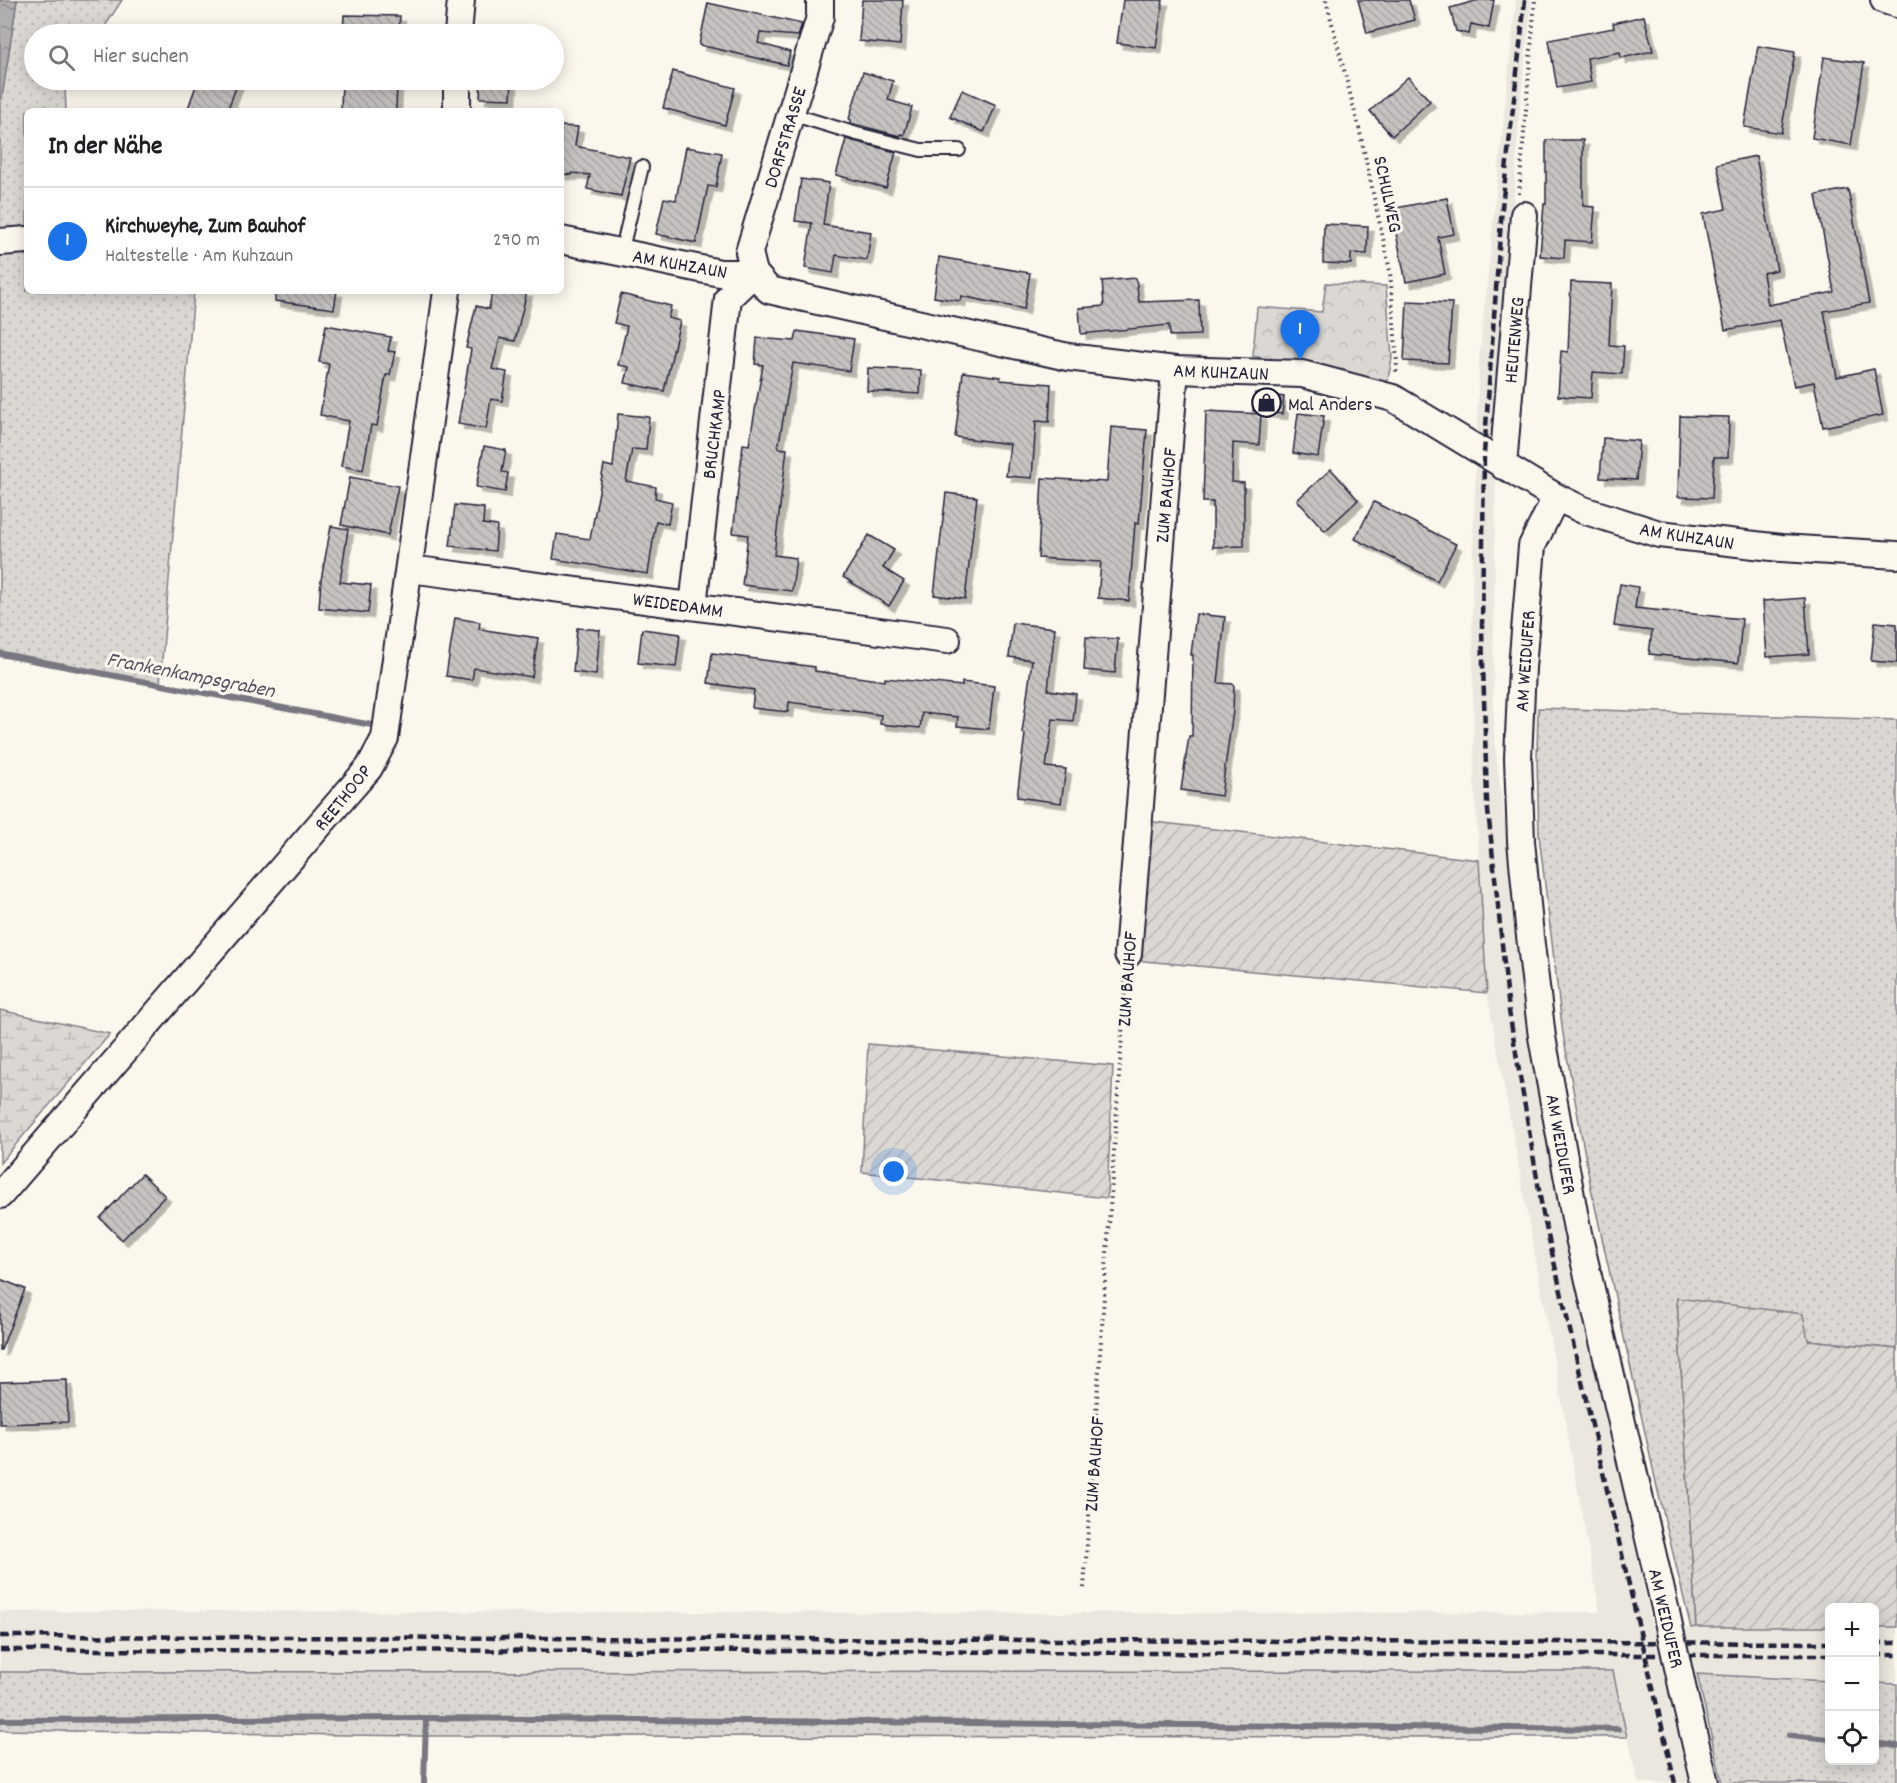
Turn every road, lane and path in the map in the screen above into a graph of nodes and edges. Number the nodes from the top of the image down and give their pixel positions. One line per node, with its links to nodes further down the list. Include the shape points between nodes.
1 (461, 0): 7 (street)
2 (820, 0): 10 (street, DORFSTRASSE, via 820,17)
3 (1326, 0): 21 (path, SCHULWEG, via 1390,271 1397,362)
4 (1535, 0): 13 (path, via 1519,202)
5 (1884, 0): 6 (street)
6 (1897, 4)
7 (459, 24)
8 (457, 90): 9 (street)
9 (457, 108)
10 (791, 114): 11 (lane, via 921,150); 18 (street, DORFSTRASSE, via 749,252)
11 (959, 150)
12 (642, 167): 17 (lane)
13 (1524, 215): 22 (street, HEUTENWEG)
14 (24, 240): 16 (street)
15 (564, 241): 17 (street, AM KUHZAUN)
16 (0, 242)
17 (621, 253): 18 (street, AM KUHZAUN, via 720,273)
18 (754, 273): 20 (street, AM KUHZAUN, via 769,290 1068,357); 26 (street, BRUCHKAMP, via 728,298)
19 (447, 294): 25 (street, REETHOOP)
20 (1175, 370): 21 (street, AM KUHZAUN, via 1302,374); 28 (street, ZUM BAUHOF)
21 (1393, 398): 22 (street, AM KUHZAUN)
22 (1503, 466): 23 (street, AM KUHZAUN)
23 (1556, 497): 24 (street, AM KUHZAUN, via 1583,510 1659,534 1781,548); 31 (street, AM WEIDUFER, bridge, via 1532,546 1518,758 1521,841 1542,1037 1577,1229)
24 (1897, 555)
25 (410, 569): 26 (street, WEIDEDAMM); 29 (street, REETHOOP, via 386,738 369,768)
26 (693, 606): 27 (street, WEIDEDAMM)
27 (947, 640)
28 (1128, 954): 30 (path, ZUM BAUHOF)
29 (0, 1195)
30 (1084, 1588)
31 (1705, 1783)

